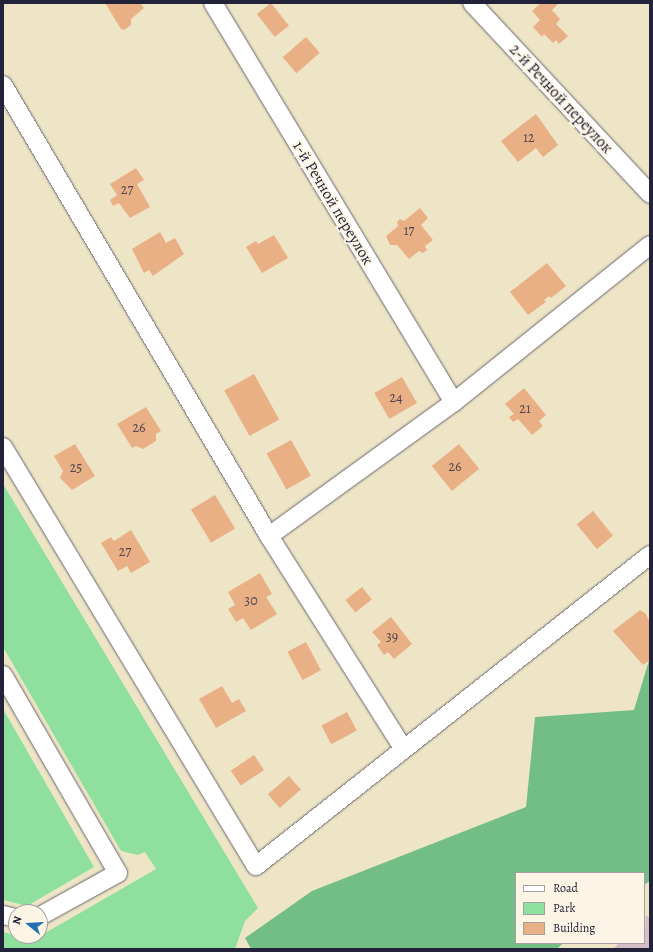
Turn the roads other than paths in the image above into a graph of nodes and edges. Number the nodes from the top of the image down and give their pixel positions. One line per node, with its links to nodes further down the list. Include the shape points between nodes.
1 (213, 3): 6 (street, 1-й Речной переулок)
2 (472, 3): 4 (street, 2-й Речной переулок)
3 (3, 85): 8 (street)
4 (650, 194)
5 (650, 245): 6 (street)
6 (454, 402): 8 (street)
7 (3, 447): 11 (street, via 256,866)
8 (269, 536): 11 (street)
9 (650, 555): 11 (street)
10 (3, 675): 12 (street, via 118,873)
11 (403, 748)
12 (48, 912)

